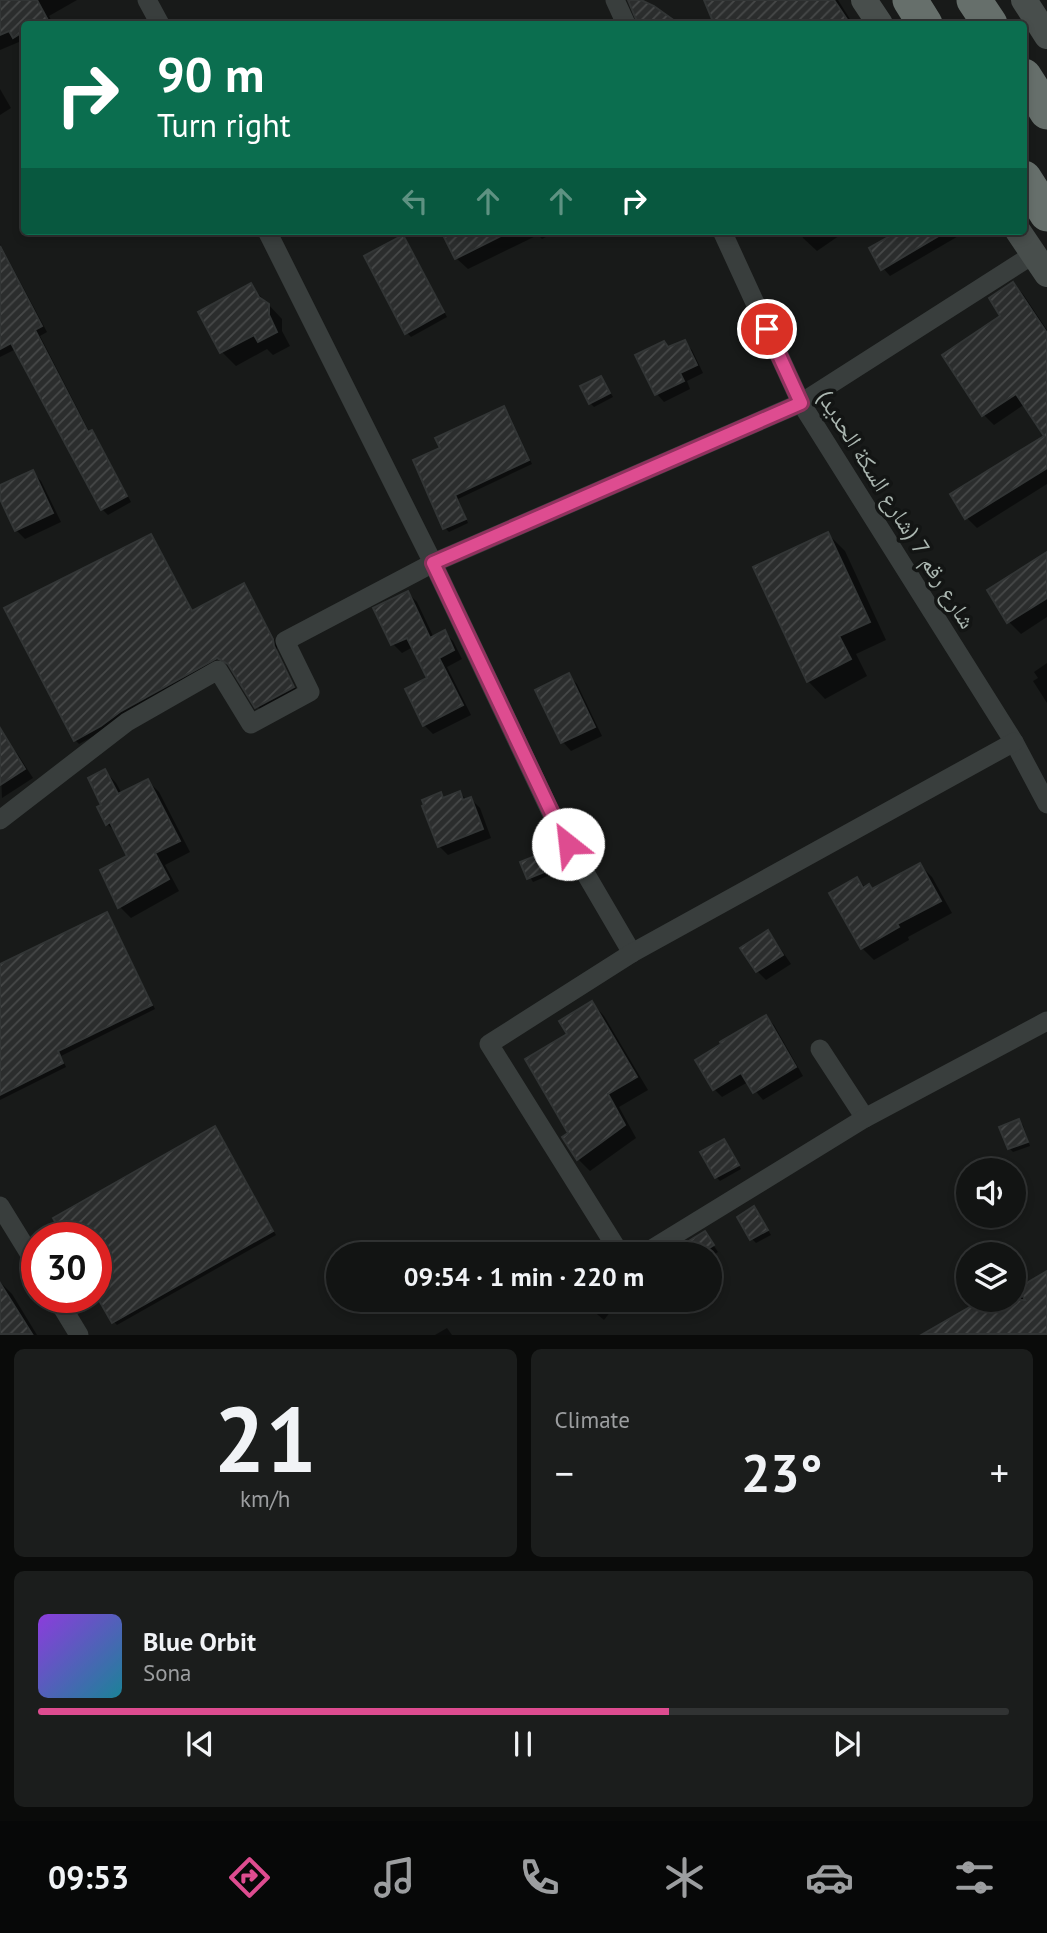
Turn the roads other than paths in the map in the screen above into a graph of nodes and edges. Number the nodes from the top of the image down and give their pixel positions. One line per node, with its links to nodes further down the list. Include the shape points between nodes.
1 (147, 0): 7 (street)
2 (615, 0): 8 (street)
3 (864, 0): 9 (street)
4 (910, 0): 10 (highway)
5 (974, 0): 11 (highway)
6 (1024, 0): 12 (street)
7 (158, 21)
8 (625, 21)
9 (878, 21)
10 (923, 21)
11 (988, 21)
12 (1047, 36)
13 (1027, 81): 14 (highway)
14 (1047, 112)
15 (1027, 183): 16 (highway)
16 (1047, 214)
17 (269, 235): 22 (street)
18 (724, 235): 21 (street, شارع رقم 7 (شارع السكة الحديد))
19 (1021, 235): 20 (street)
20 (1040, 264): 21 (street)
21 (801, 403): 22 (street); 23 (street, شارع رقم 7 (شارع السكة الحديد))
22 (433, 563): 25 (street, via 285,641 310,692 251,724 218,670 127,722); 26 (street, via 556,822)
23 (1014, 742): 24 (street, شارع رقم 7 (شارع السكة الحديد)); 26 (street)
24 (1047, 804)
25 (0, 820)
26 (632, 953): 32 (street, via 489,1044)
27 (1047, 1021): 29 (street)
28 (820, 1049): 29 (street)
29 (865, 1118): 33 (street)
30 (0, 1206): 31 (street)
31 (21, 1240)
32 (613, 1242)
33 (663, 1242)
34 (66, 1313): 35 (street)
35 (79, 1335)

